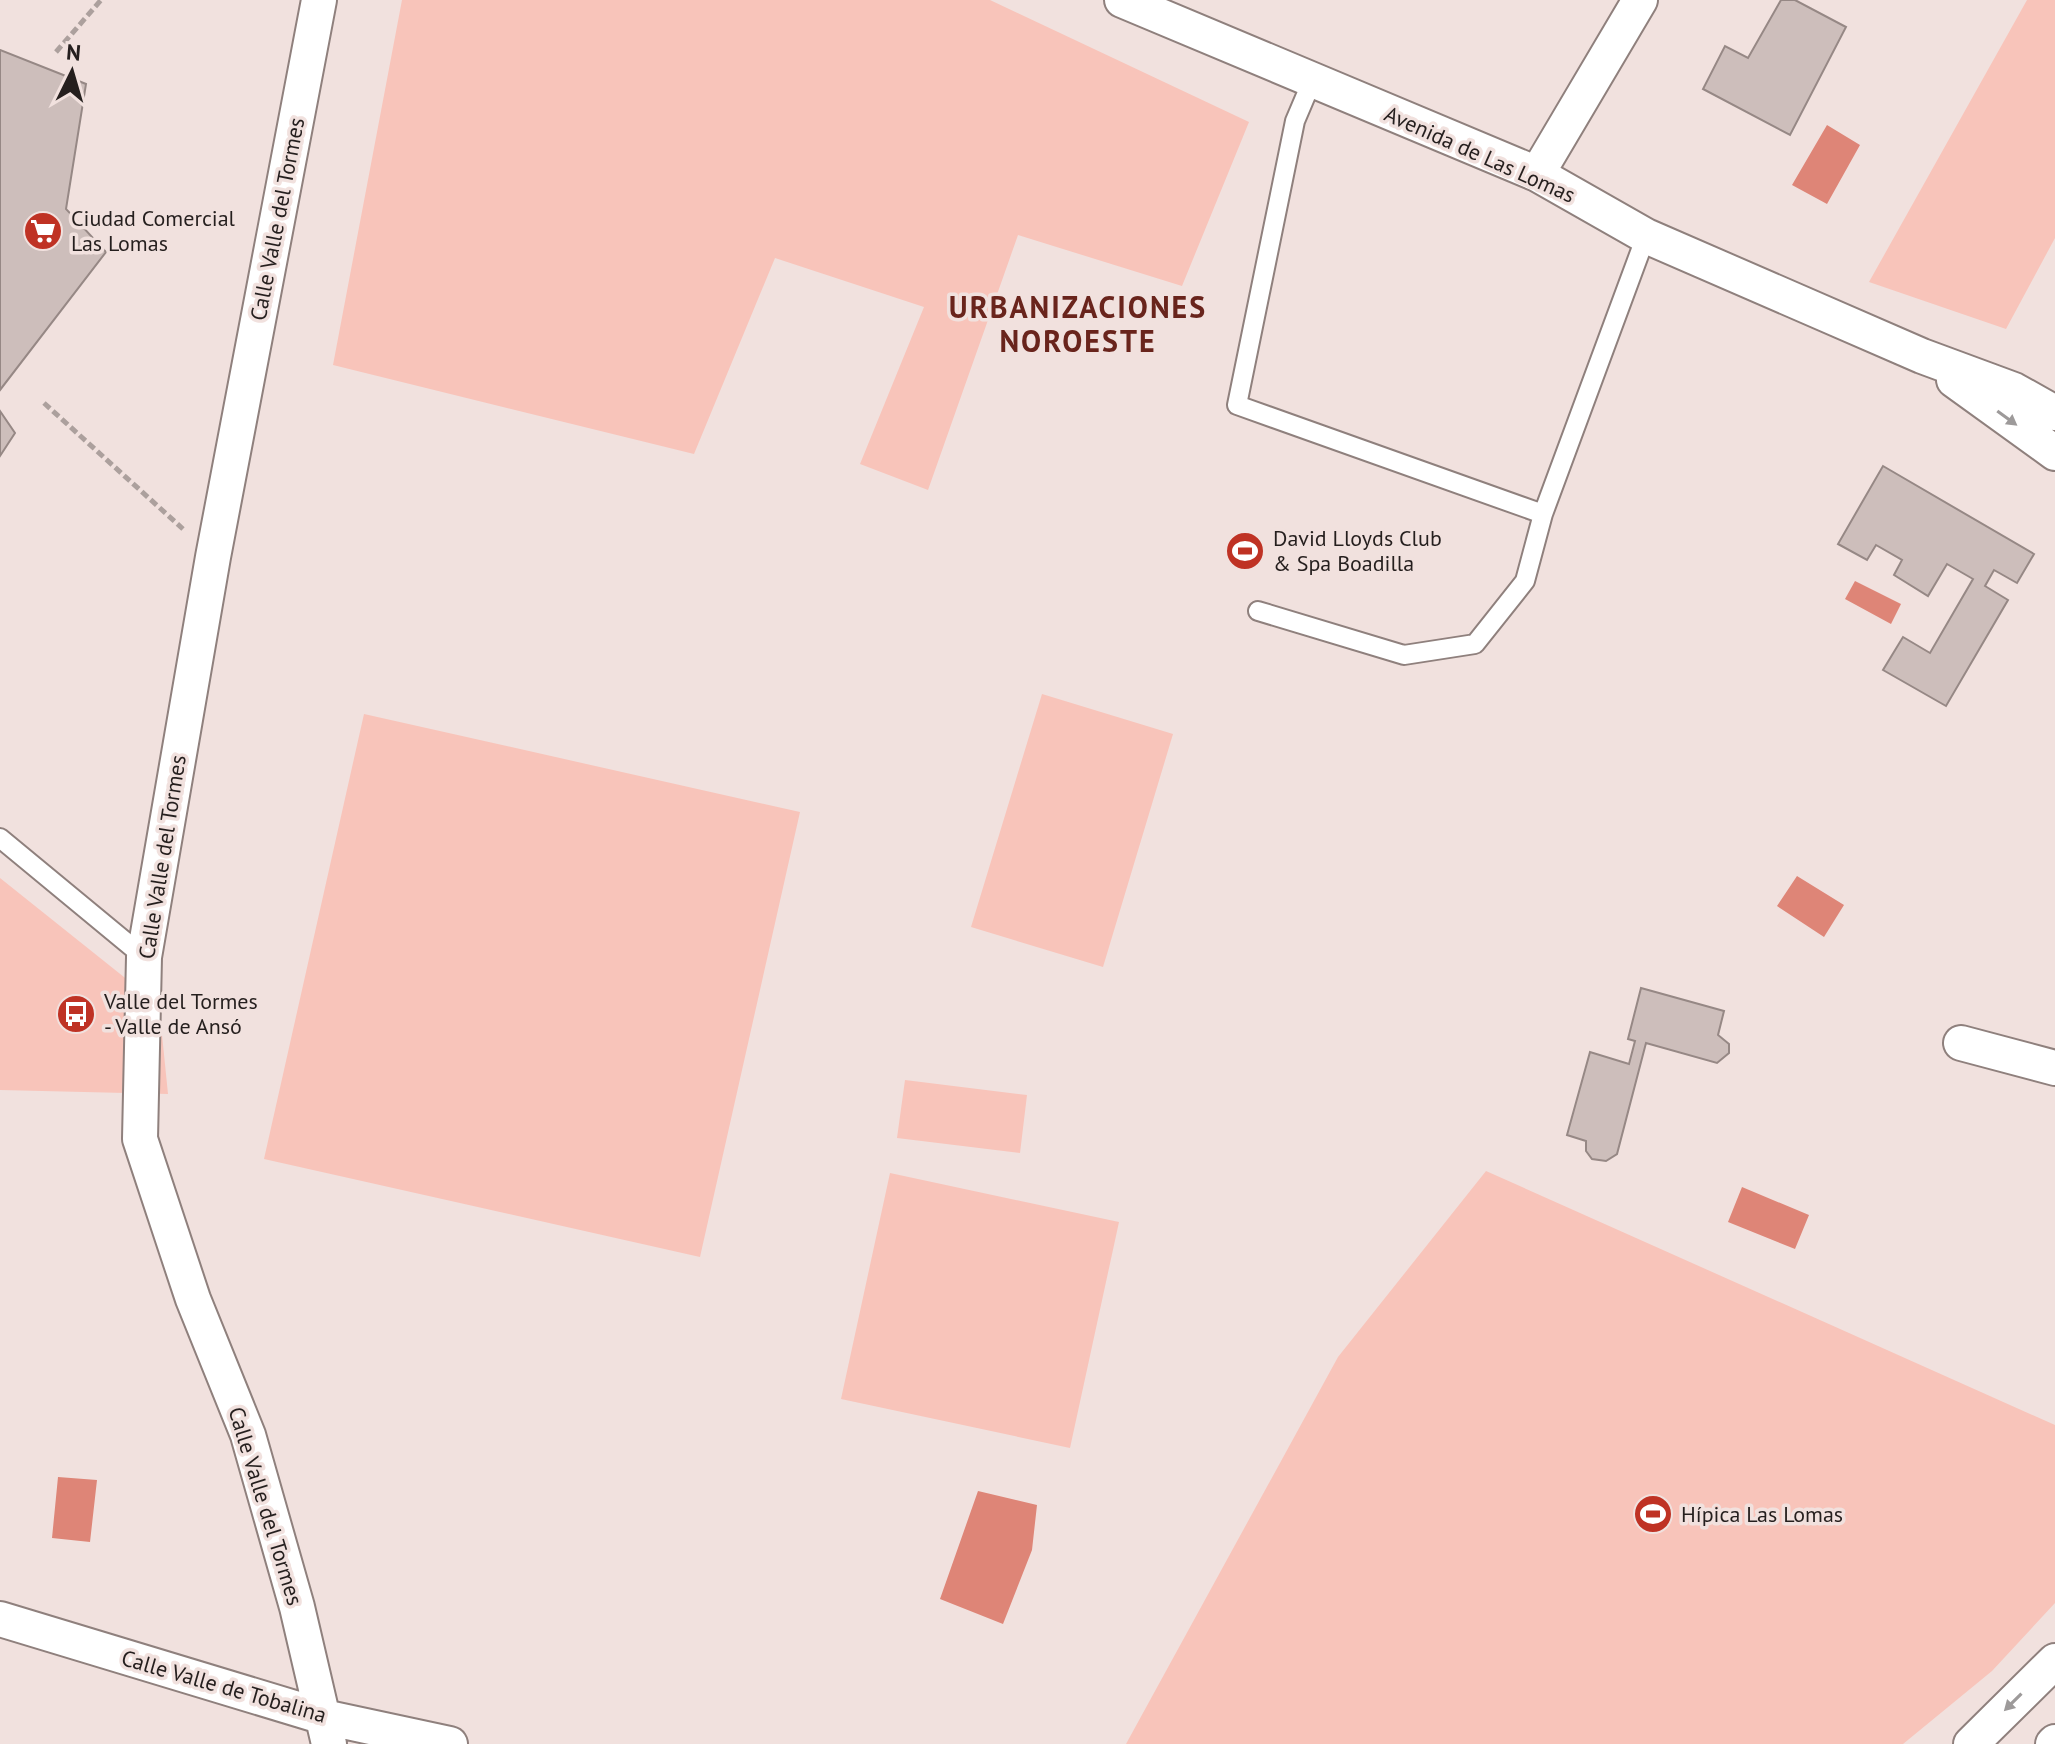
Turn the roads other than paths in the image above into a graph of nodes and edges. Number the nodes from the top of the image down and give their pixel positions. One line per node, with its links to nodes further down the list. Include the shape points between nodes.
1 (319, 0): 13 (street, Calle Valle del Tormes, via 213,557)
2 (1122, 0): 4 (street, Avenida de Las Lomas)
3 (1640, 0): 5 (street)
4 (1312, 81): 5 (street, Avenida de Las Lomas); 10 (lane, via 1295,121 1237,405)
5 (1537, 174): 6 (street, Avenida de Las Lomas)
6 (1646, 236): 7 (street, Avenida de Las Lomas); 10 (lane)
7 (1922, 356): 8 (street, Avenida de Las Lomas, via 2014,390); 9 (street, Avenida de Las Lomas, one-way to 9)
8 (2055, 413)
9 (2055, 453)
10 (1543, 514): 11 (lane, via 1525,581 1475,644 1404,655)
11 (1258, 611)
12 (0, 838): 13 (lane)
13 (144, 957): 18 (street, Calle Valle del Tormes, via 140,1139 193,1299 248,1435)
14 (1961, 1043): 15 (street)
15 (2055, 1068)
16 (0, 1619): 18 (street, Calle Valle de Tobalina)
17 (2055, 1661): 20 (street, one-way to 20)
18 (327, 1730): 19 (street, Calle Valle de Tobalina)
19 (450, 1744)
20 (1971, 1744)

